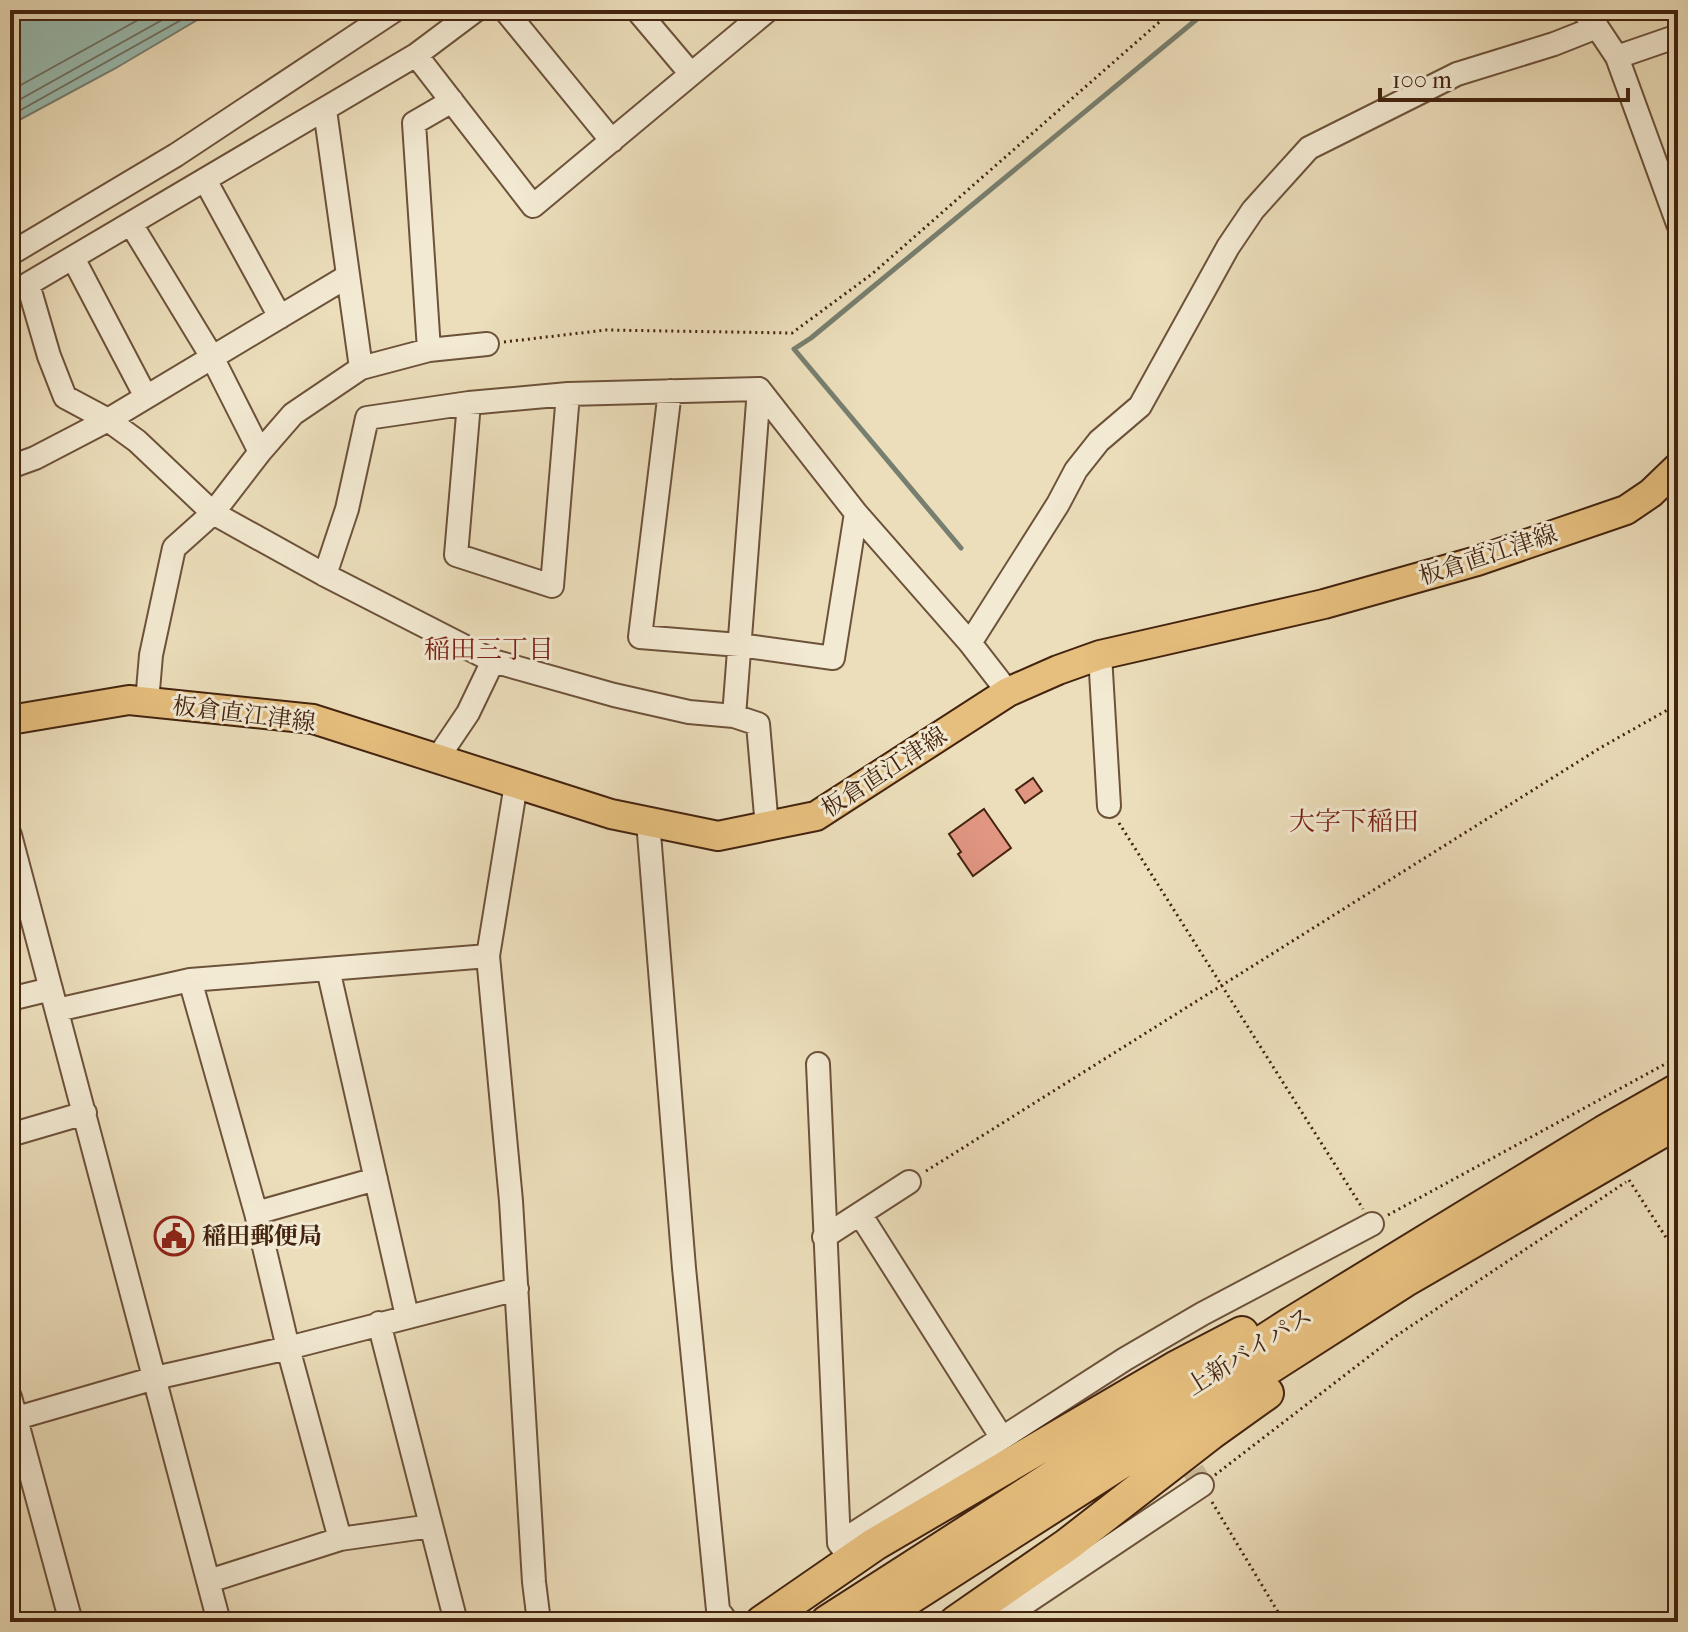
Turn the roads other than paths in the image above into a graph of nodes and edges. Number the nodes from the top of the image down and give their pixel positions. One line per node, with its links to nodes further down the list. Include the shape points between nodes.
1 (395, 10): 17 (street, via 176,155)
2 (476, 10): 8 (street)
3 (505, 10): 13 (street)
4 (637, 10): 10 (street)
5 (768, 10): 10 (street)
6 (1590, 18): 9 (street); 37 (street, via 1554,44 1457,74 1309,148 1253,210 1140,406 1099,441 1076,470)
7 (1678, 36): 9 (street)
8 (416, 55): 11 (street); 12 (street)
9 (1617, 57): 16 (street)
10 (691, 74): 13 (street)
11 (452, 101): 13 (street, via 533,206); 22 (street, via 414,123)
12 (325, 110): 14 (street); 19 (street)
13 (612, 141)
14 (205, 180): 15 (street); 20 (street)
15 (131, 224): 18 (street); 23 (street)
16 (1678, 224)
17 (10, 254)
18 (73, 258): 28 (street); 30 (street, via 28,284 65,397)
19 (348, 276): 20 (street); 24 (street)
20 (280, 317): 23 (street)
21 (487, 344): 22 (street)
22 (429, 350): 24 (street)
23 (212, 357): 28 (street); 31 (street)
24 (361, 368): 31 (street, via 293,414)
25 (759, 389): 26 (street); 35 (street); 38 (street)
26 (670, 391): 27 (street); 38 (street, via 640,637)
27 (568, 394): 29 (street); 29 (street, via 552,586 456,555)
28 (146, 397): 30 (street)
29 (469, 403): 36 (street, via 367,418 347,509)
30 (108, 420): 32 (street); 34 (street)
31 (260, 452): 34 (street)
32 (10, 467)
33 (1678, 467): 39 (main road, 板倉直江津線, via 1626,510 1477,561 1324,604)
34 (213, 513): 36 (street); 42 (street, via 174,548 151,655)
35 (856, 513): 37 (street); 38 (street, via 833,658)
36 (325, 575): 40 (street)
37 (970, 643): 41 (street)
38 (739, 645): 43 (street)
39 (1100, 655): 41 (main road, 板倉直江津線); 47 (street)
40 (493, 661): 43 (street, via 674,709); 45 (street, via 468,713)
41 (1008, 692): 49 (main road, 板倉直江津線, via 816,816)
42 (147, 702): 44 (main road, 板倉直江津線, via 129,700); 45 (main road, 板倉直江津線, via 313,719)
43 (734, 716): 49 (street, via 758,724)
44 (10, 720)
45 (437, 759): 46 (main road, 板倉直江津線)
46 (516, 784): 48 (main road, 板倉直江津線); 51 (street)
47 (1109, 806)
48 (648, 821): 49 (main road, 板倉直江津線, via 718,836); 86 (street, via 684,1268 718,1610)
49 (767, 827)
50 (10, 835): 55 (street)
51 (488, 956): 52 (street); 68 (street)
52 (328, 969): 53 (street); 61 (street)
53 (190, 980): 55 (street); 63 (street)
54 (10, 999): 55 (street)
55 (54, 1000): 58 (street)
56 (818, 1064): 67 (street)
57 (1678, 1090): 71 (highway, 上新バイパス)
58 (85, 1113): 60 (street); 73 (street)
59 (1678, 1122): 66 (highway, 上新バイパス)
60 (10, 1135)
61 (376, 1179): 63 (street); 69 (street)
62 (909, 1182): 64 (street)
63 (256, 1213): 72 (street)
64 (860, 1214): 67 (street); 75 (street)
65 (1372, 1224): 75 (street, via 1202,1314)
66 (1493, 1229): 81 (highway, 上新バイパス); 88 (highway)
67 (824, 1237): 79 (street)
68 (517, 1289): 69 (street); 85 (street)
69 (407, 1316): 70 (street)
70 (379, 1323): 72 (street); 77 (street)
71 (1292, 1323): 79 (highway, via 1244,1332); 81 (highway, 上新バイパス)
72 (288, 1348): 73 (street); 78 (street)
73 (155, 1378): 74 (street); 80 (street)
74 (12, 1412): 82 (street)
75 (1002, 1438): 79 (street)
76 (1202, 1485): 89 (street)
77 (431, 1526): 78 (street); 84 (street)
78 (340, 1539): 80 (street)
79 (846, 1551): 87 (highway)
80 (209, 1581): 83 (street)
81 (851, 1616)
82 (71, 1622)
83 (219, 1622)
84 (456, 1622)
85 (539, 1622)
86 (727, 1622)
87 (762, 1622)
88 (956, 1622)
89 (997, 1622)

